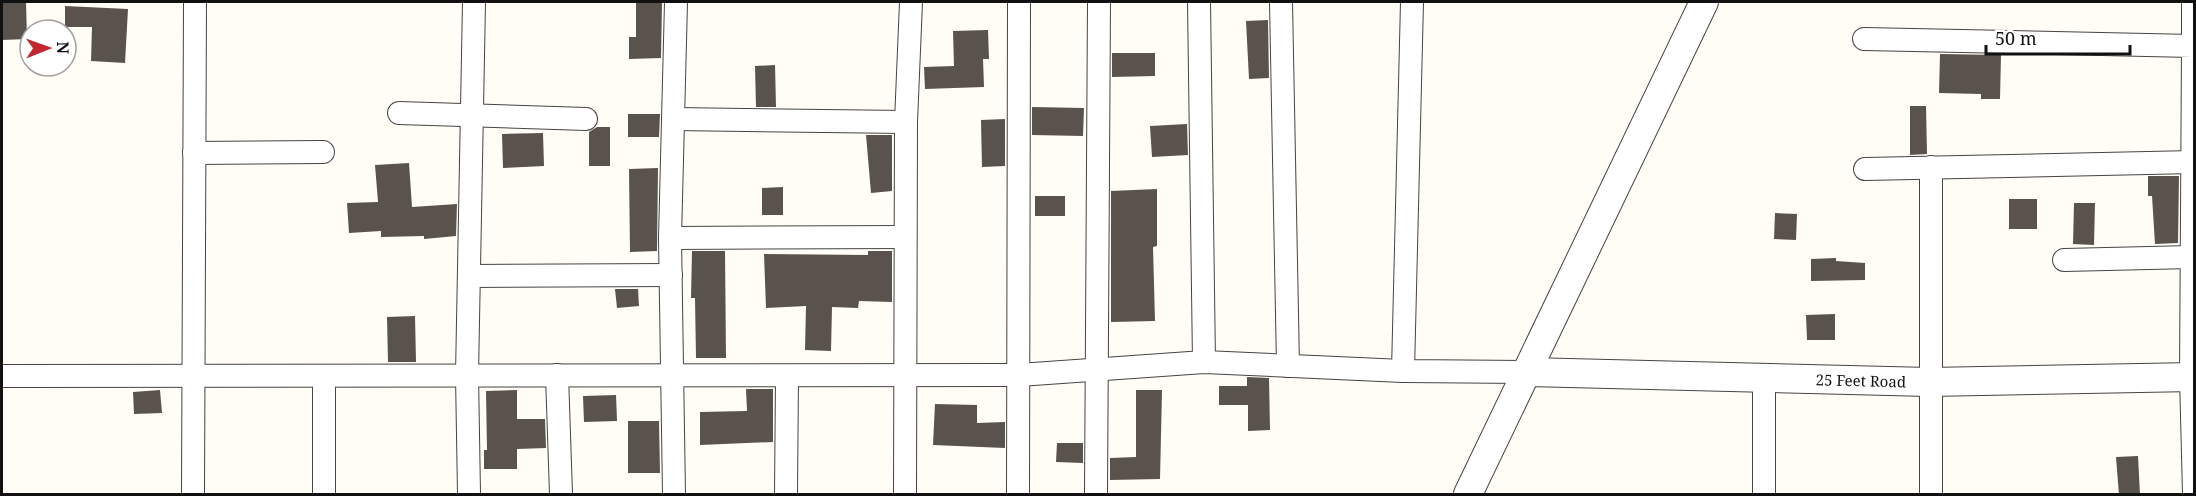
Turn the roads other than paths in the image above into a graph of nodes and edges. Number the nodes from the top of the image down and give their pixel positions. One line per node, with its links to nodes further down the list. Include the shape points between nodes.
1 (195, 2): 20 (street)
2 (474, 2): 15 (street)
3 (676, 2): 17 (street)
4 (911, 2): 18 (street)
5 (1019, 2): 39 (street)
6 (1099, 2): 32 (street)
7 (1199, 2): 30 (street)
8 (1281, 2): 31 (street)
9 (1412, 2): 33 (street)
10 (1704, 2): 34 (street)
11 (2194, 10): 13 (street)
12 (1864, 39): 13 (street)
13 (2193, 46): 21 (street)
14 (399, 114): 15 (street)
15 (473, 115): 16 (street); 29 (street)
16 (586, 119)
17 (674, 119): 18 (street); 25 (street)
18 (906, 122): 24 (street)
19 (323, 152): 20 (street)
20 (194, 153): 35 (street)
21 (2194, 162): 22 (street); 26 (street)
22 (1931, 167): 23 (street); 46 (street)
23 (1865, 168)
24 (905, 237): 25 (street); 36 (street)
25 (670, 238): 28 (street)
26 (2193, 249): 27 (street); 44 (street)
27 (2064, 260)
28 (671, 274): 29 (street); 42 (street)
29 (469, 276): 37 (street)
30 (1204, 363): 31 (street); 32 (street)
31 (1287, 366): 33 (street)
32 (1099, 371): 39 (street); 56 (street)
33 (1403, 371): 34 (street)
34 (1528, 372): 45 (street, 25 Feet Road); 57 (street)
35 (193, 374): 40 (street); 41 (street); 48 (street)
36 (905, 374): 39 (street); 43 (street); 54 (street)
37 (467, 375): 38 (street); 41 (street); 50 (street)
38 (557, 375): 42 (street); 51 (street)
39 (1019, 375): 55 (street)
40 (2, 376)
41 (324, 376): 49 (street)
42 (671, 376): 43 (street); 52 (street)
43 (787, 376): 53 (street)
44 (2193, 377): 46 (street, 25 Feet Road); 47 (street)
45 (1764, 378): 46 (street, 25 Feet Road); 58 (street)
46 (1929, 382): 59 (street)
47 (2194, 493)
48 (193, 494)
49 (324, 495)
50 (469, 495)
51 (561, 495)
52 (674, 495)
53 (786, 495)
54 (905, 495)
55 (1018, 495)
56 (1096, 495)
57 (1468, 495)
58 (1764, 495)
59 (1931, 495)

